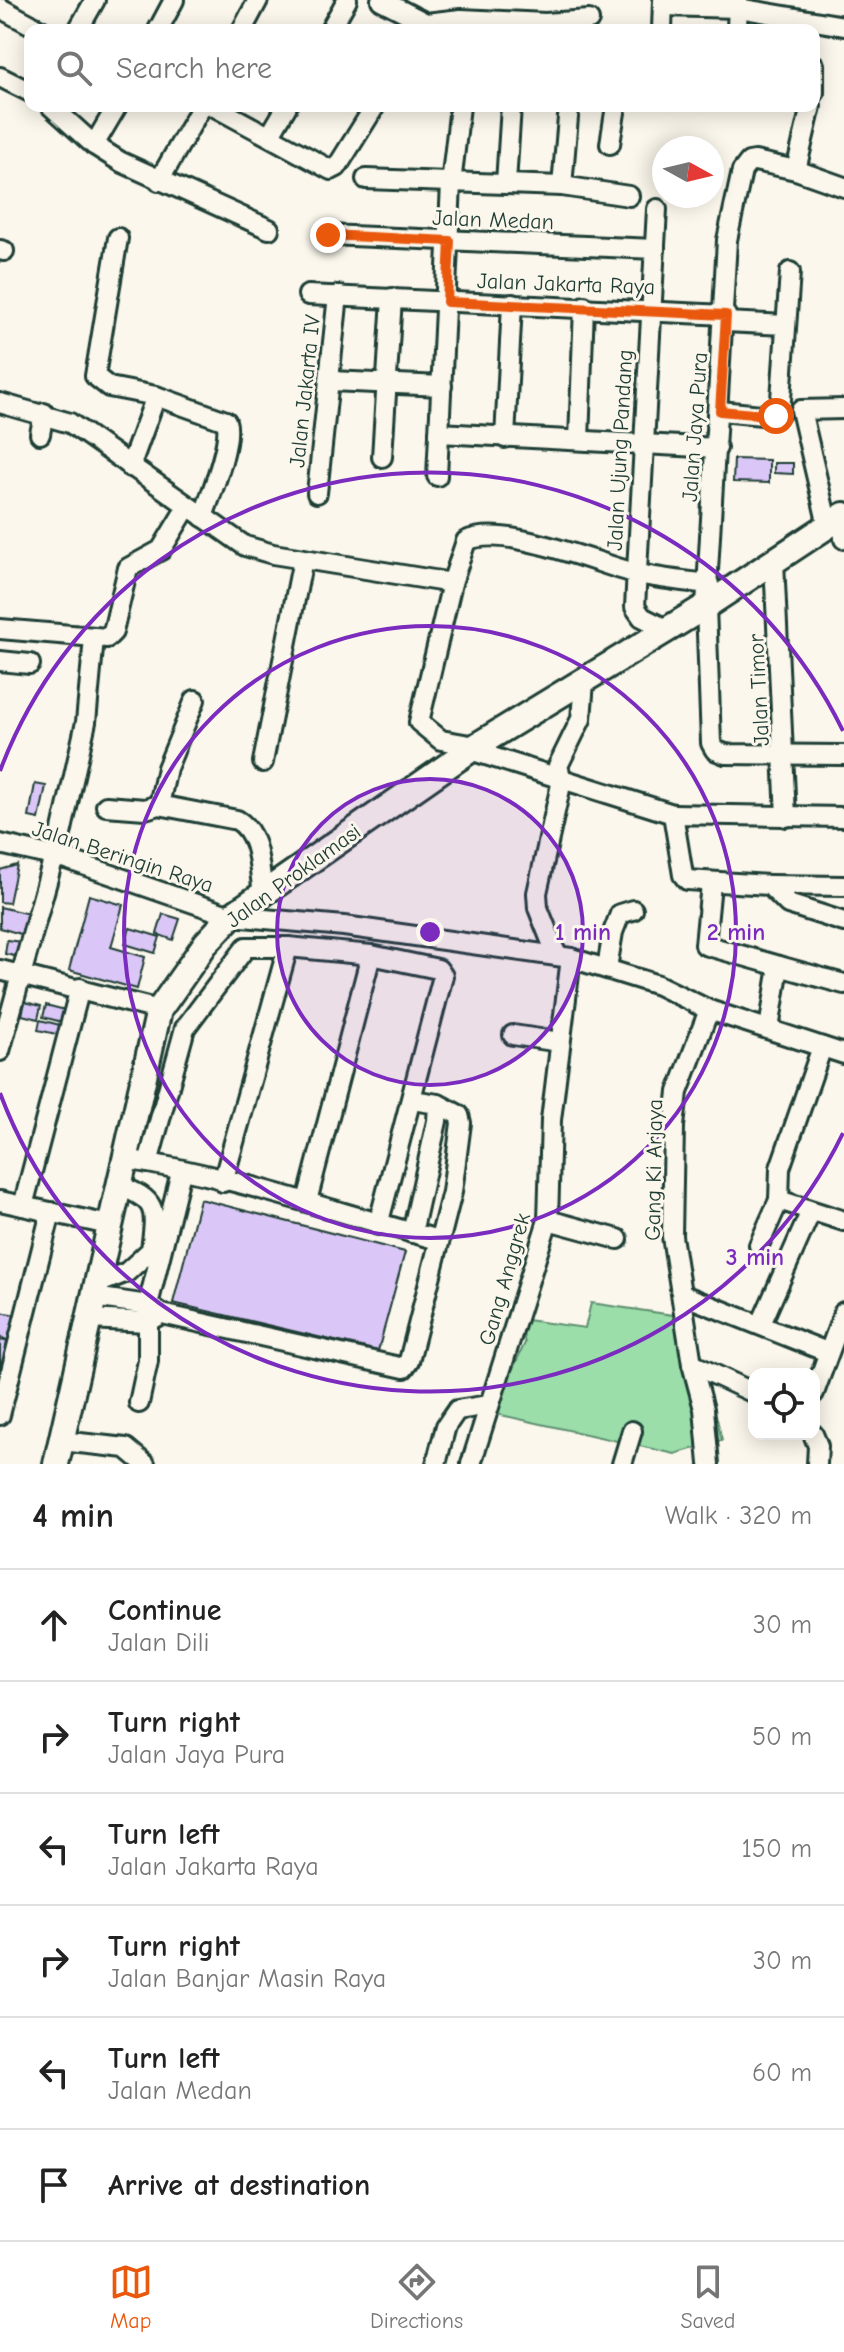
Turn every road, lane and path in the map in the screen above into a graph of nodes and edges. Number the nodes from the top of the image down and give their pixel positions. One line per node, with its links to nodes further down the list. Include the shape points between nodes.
1 (95, 0): 13 (street)
2 (174, 0): 14 (street)
3 (258, 0): 15 (street)
4 (347, 0): 16 (street)
5 (381, 0): 17 (street)
6 (463, 0): 11 (street)
7 (590, 0): 20 (street)
8 (663, 3): 9 (street); 21 (street)
9 (738, 4): 22 (street); 23 (street)
10 (0, 8): 12 (street)
11 (461, 19): 18 (street); 19 (street)
12 (30, 24)
13 (81, 24)
14 (161, 24)
15 (245, 24)
16 (333, 24)
17 (419, 24)
18 (438, 24)
19 (525, 24)
20 (589, 24)
21 (662, 24)
22 (737, 24)
23 (844, 26)
24 (0, 77): 25 (street)
25 (24, 89)
26 (58, 112): 39 (street)
27 (113, 112): 39 (street)
28 (199, 112): 42 (street)
29 (225, 112): 37 (street)
30 (283, 112): 37 (street)
31 (371, 112): 37 (street, via 333,169)
32 (459, 112): 44 (street)
33 (511, 112): 43 (street)
34 (568, 112): 45 (street)
35 (615, 112): 38 (street)
36 (810, 112): 40 (street)
37 (270, 135)
38 (610, 144)
39 (94, 145): 42 (street)
40 (796, 170): 46 (street, Jalan Jaya Pura); 62 (street, Jalan Jaya Pura, via 755,161 742,171 727,240)
41 (366, 179): 44 (street)
42 (159, 181): 49 (street)
43 (506, 183): 44 (street); 45 (street)
44 (451, 184): 52 (street)
45 (562, 186): 47 (street)
46 (844, 187)
47 (629, 196)
48 (657, 209): 53 (street, Jalan Ujung Pandang)
49 (269, 229)
50 (328, 235): 52 (street, Jalan Medan)
51 (118, 238): 67 (street, via 95,376 109,387)
52 (450, 241): 53 (street, Jalan Medan); 58 (street)
53 (655, 249): 61 (street, Jalan Ujung Pandang)
54 (790, 272): 63 (street)
55 (308, 295): 56 (street, Jalan Jakarta Raya)
56 (338, 295): 57 (street, Jalan Jakarta Raya); 64 (street, Jalan Jakarta IV)
57 (392, 298): 58 (street, Jalan Jakarta Raya); 65 (street)
58 (447, 302): 59 (street, Jalan Jakarta Raya); 66 (street)
59 (512, 304): 60 (street, Jalan Jakarta Raya); 74 (street)
60 (584, 306): 61 (street, Jalan Jakarta Raya); 75 (street)
61 (651, 310): 62 (street, Jalan Jakarta Raya); 76 (street, Jalan Ujung Pandang)
62 (725, 318): 63 (street, Jalan Jakarta Raya); 70 (street, Jalan Jaya Pura)
63 (786, 325): 70 (street, via 779,415)
64 (325, 377): 65 (street); 81 (street, Jalan Jakarta IV)
65 (386, 384): 66 (street); 78 (street)
66 (442, 386): 72 (street)
67 (156, 396): 79 (street); 82 (street, via 228,423)
68 (0, 403): 71 (street)
69 (844, 409): 83 (street, via 801,410)
70 (720, 411): 77 (street, Jalan Jaya Pura)
71 (44, 413): 73 (street); 79 (street, via 70,423)
72 (439, 433): 74 (street); 80 (street)
73 (40, 434)
74 (505, 438): 75 (street)
75 (579, 440): 76 (street)
76 (644, 444): 77 (street); 88 (street, Jalan Ujung Pandang)
77 (717, 448): 90 (street, Jalan Jaya Pura)
78 (382, 457)
79 (130, 467): 82 (street)
80 (437, 476)
81 (317, 493)
82 (195, 512): 85 (street, via 245,546); 93 (street, via 161,550 128,568 113,632)
83 (840, 524): 86 (main road, Jalan Proklamasi)
84 (551, 547): 87 (street); 88 (street); 89 (street, via 472,537 462,548)
85 (303, 559): 89 (street); 101 (street)
86 (774, 561): 90 (main road, Jalan Proklamasi); 99 (street, Jalan Timor)
87 (545, 566)
88 (637, 573): 90 (street); 92 (street, Jalan Ujung Pandang, via 637,612)
89 (452, 583): 98 (street, via 419,722 441,740)
90 (707, 595): 92 (main road, Jalan Proklamasi); 99 (street, Jalan Jaya Pura, via 711,743 725,754)
91 (0, 629): 93 (street)
92 (666, 629): 96 (main road, Jalan Proklamasi)
93 (94, 638): 109 (street, via 94,723)
94 (0, 661): 95 (street)
95 (30, 664)
96 (584, 682): 98 (main road, Jalan Proklamasi); 102 (street, via 581,719 558,766)
97 (195, 700): 103 (street, via 167,768)
98 (473, 748): 102 (street); 113 (main road, Jalan Proklamasi)
99 (785, 755): 100 (street); 106 (street, Jalan Timor)
100 (844, 755)
101 (263, 762)
102 (562, 780): 105 (street); 119 (street, via 537,893 538,908)
103 (159, 805): 104 (street); 113 (street, via 247,826)
104 (106, 806)
105 (673, 814): 106 (street); 110 (street, via 683,875)
106 (786, 817): 107 (street)
107 (844, 817)
108 (0, 844): 109 (street, Jalan Beringin Raya)
109 (56, 857): 115 (street, Jalan Beringin Raya); 123 (street)
110 (711, 884): 111 (street); 120 (street, via 705,945)
111 (769, 885): 112 (street); 116 (street, via 788,904)
112 (844, 886)
113 (263, 894): 115 (main road, Jalan Proklamasi)
114 (633, 910): 121 (street, via 620,914)
115 (231, 916): 119 (street, Jalan Beringin Raya); 126 (main road, Jalan Proklamasi)
116 (844, 922)
117 (288, 947): 118 (street); 136 (street, via 246,947 185,1028); 138 (street)
118 (371, 955): 134 (street, via 442,972); 142 (street)
119 (564, 957): 121 (street, Jalan Beringin Raya); 130 (street, Gang Anggrek)
120 (779, 966): 124 (street); 128 (street)
121 (607, 968): 127 (street, Jalan Beringin Raya)
122 (0, 970): 123 (street)
123 (20, 975): 125 (street); 132 (street)
124 (844, 984)
125 (80, 988): 126 (street); 143 (street)
126 (159, 1010): 136 (main road, Jalan Proklamasi)
127 (709, 1010): 128 (street, Jalan Beringin Raya); 154 (street, Gang Ki Arjaya, via 678,1092 674,1126 672,1236)
128 (769, 1029): 131 (street, Jalan Beringin Raya)
129 (513, 1035): 130 (street)
130 (560, 1042): 146 (street, Gang Anggrek)
131 (822, 1047): 133 (street, Jalan Beringin Raya); 140 (street, via 778,1176)
132 (0, 1051)
133 (844, 1054)
134 (412, 1100): 135 (street); 149 (street)
135 (438, 1104): 150 (street); 152 (street, via 459,1115 461,1123)
136 (136, 1161): 137 (street); 139 (main road, Jalan Proklamasi)
137 (181, 1172): 138 (street); 157 (street)
138 (223, 1182): 142 (street)
139 (117, 1185): 148 (main road, Jalan Proklamasi); 155 (street, via 141,1193 152,1204 151,1250)
140 (779, 1200): 144 (street); 153 (street)
141 (0, 1201): 143 (street)
142 (307, 1201): 149 (street)
143 (23, 1206): 145 (street)
144 (811, 1211): 147 (street); 158 (street)
145 (51, 1212): 148 (street); 165 (street)
146 (548, 1220): 151 (street); 164 (street, Gang Anggrek)
147 (844, 1221)
148 (109, 1225): 155 (main road, Jalan Proklamasi)
149 (378, 1225): 150 (street)
150 (412, 1233): 152 (street)
151 (618, 1239)
152 (439, 1240): 157 (street, via 404,1368)
153 (759, 1245)
154 (683, 1295): 158 (street); 160 (street, Gang Ki Arjaya)
155 (93, 1300): 157 (street); 168 (main road, Jalan Proklamasi)
156 (844, 1312): 159 (street)
157 (152, 1314): 163 (street)
158 (761, 1324): 159 (street)
159 (827, 1352): 161 (street)
160 (692, 1364): 162 (street); 173 (street, Gang Ki Arjaya, via 704,1409)
161 (820, 1374)
162 (748, 1390)
163 (139, 1403)
164 (489, 1405): 170 (street, via 457,1410 446,1426); 171 (street, Gang Anggrek)
165 (0, 1415)
166 (632, 1431): 172 (street)
167 (816, 1440): 174 (street)
168 (59, 1453): 169 (street, via 126,1448)
169 (145, 1464)
170 (436, 1464)
171 (471, 1464)
172 (622, 1464)
173 (709, 1464)
174 (817, 1464)

